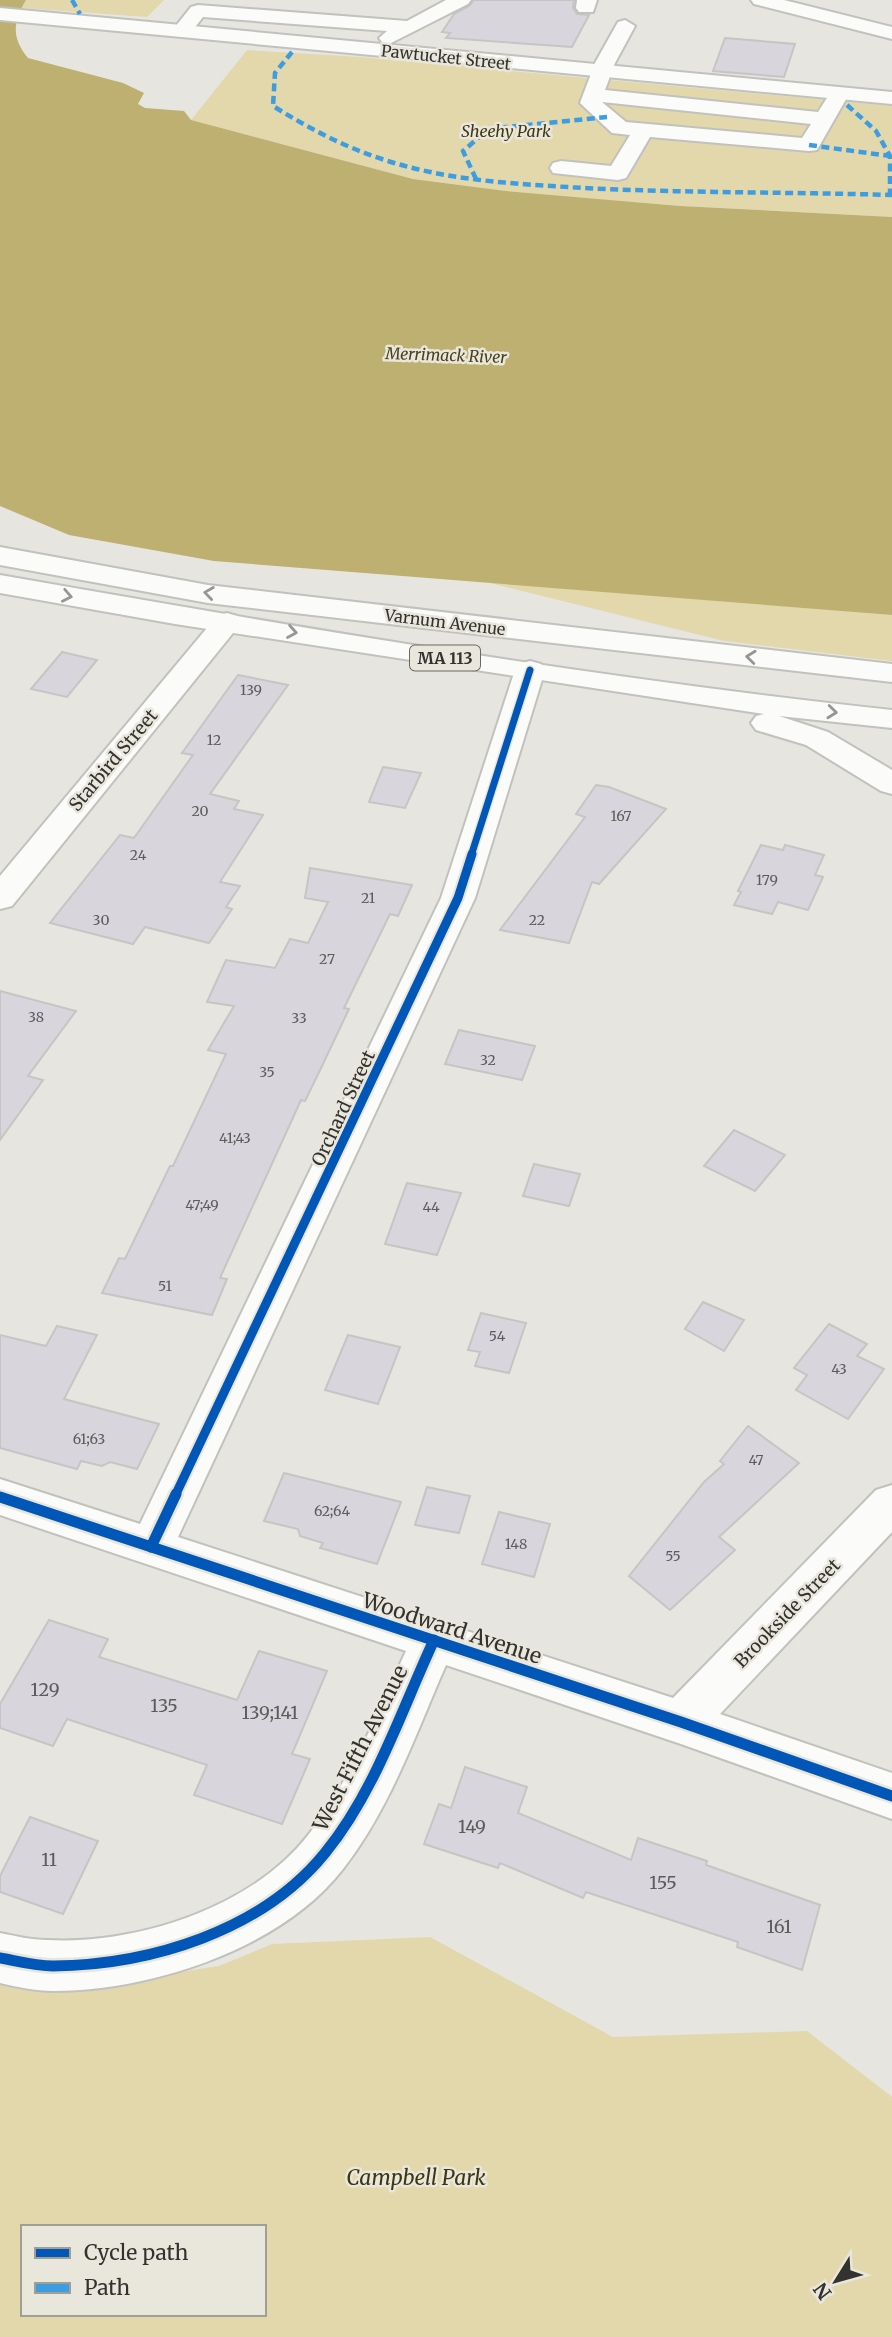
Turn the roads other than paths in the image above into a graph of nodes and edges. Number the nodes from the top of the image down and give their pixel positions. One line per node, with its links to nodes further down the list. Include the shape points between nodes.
1 (219, 0): 5 (main road)
2 (461, 0): 10 (main road)
3 (761, 0): 12 (main road)
4 (815, 0): 8 (main road)
5 (198, 11): 7 (main road); 11 (main road)
6 (0, 14): 11 (main road, Pawtucket Street)
7 (313, 20): 10 (main road); 13 (main road)
8 (892, 21)
9 (625, 26): 15 (main road)
10 (410, 27): 14 (main road)
11 (181, 32): 13 (main road, Pawtucket Street)
12 (892, 33)
13 (295, 43): 14 (main road, Pawtucket Street)
14 (368, 50): 15 (main road, Pawtucket Street)
15 (603, 72): 16 (main road, Pawtucket Street); 17 (main road)
16 (839, 94): 18 (main road, Pawtucket Street); 19 (main road)
17 (593, 95): 19 (main road); 20 (main road, via 590,103 620,128)
18 (892, 98)
19 (824, 119): 20 (main road, via 809,145)
20 (644, 130): 21 (main road, via 618,173)
21 (561, 168)
22 (0, 556): 26 (main road, Varnum Avenue / MA 113, one-way to 22, via 208,594)
23 (0, 583): 24 (main road, Varnum Avenue / MA 113, one-way to 24)
24 (227, 622): 25 (main road, Varnum Avenue / MA 113, one-way to 25); 30 (main road, Starbird Street)
25 (530, 670): 27 (main road, Varnum Avenue / MA 113, one-way to 27); 29 (main road, Varnum Avenue, via 556,684 659,707 792,727); 33 (main road, Orchard Street, via 458,898)
26 (892, 673)
27 (892, 719)
28 (892, 730): 29 (main road, via 873,741 866,754)
29 (879, 776)
30 (0, 898)
31 (0, 1497): 33 (main road, Woodward Avenue)
32 (892, 1503): 35 (main road, Brookside Street)
33 (151, 1547): 34 (main road, Woodward Avenue)
34 (434, 1640): 35 (main road, Woodward Avenue); 37 (main road, West Fifth Avenue, via 345,1824 323,1855 273,1900 229,1927 109,1963 50,1966)
35 (681, 1722): 36 (main road, Woodward Avenue)
36 (892, 1796)
37 (0, 1958)

